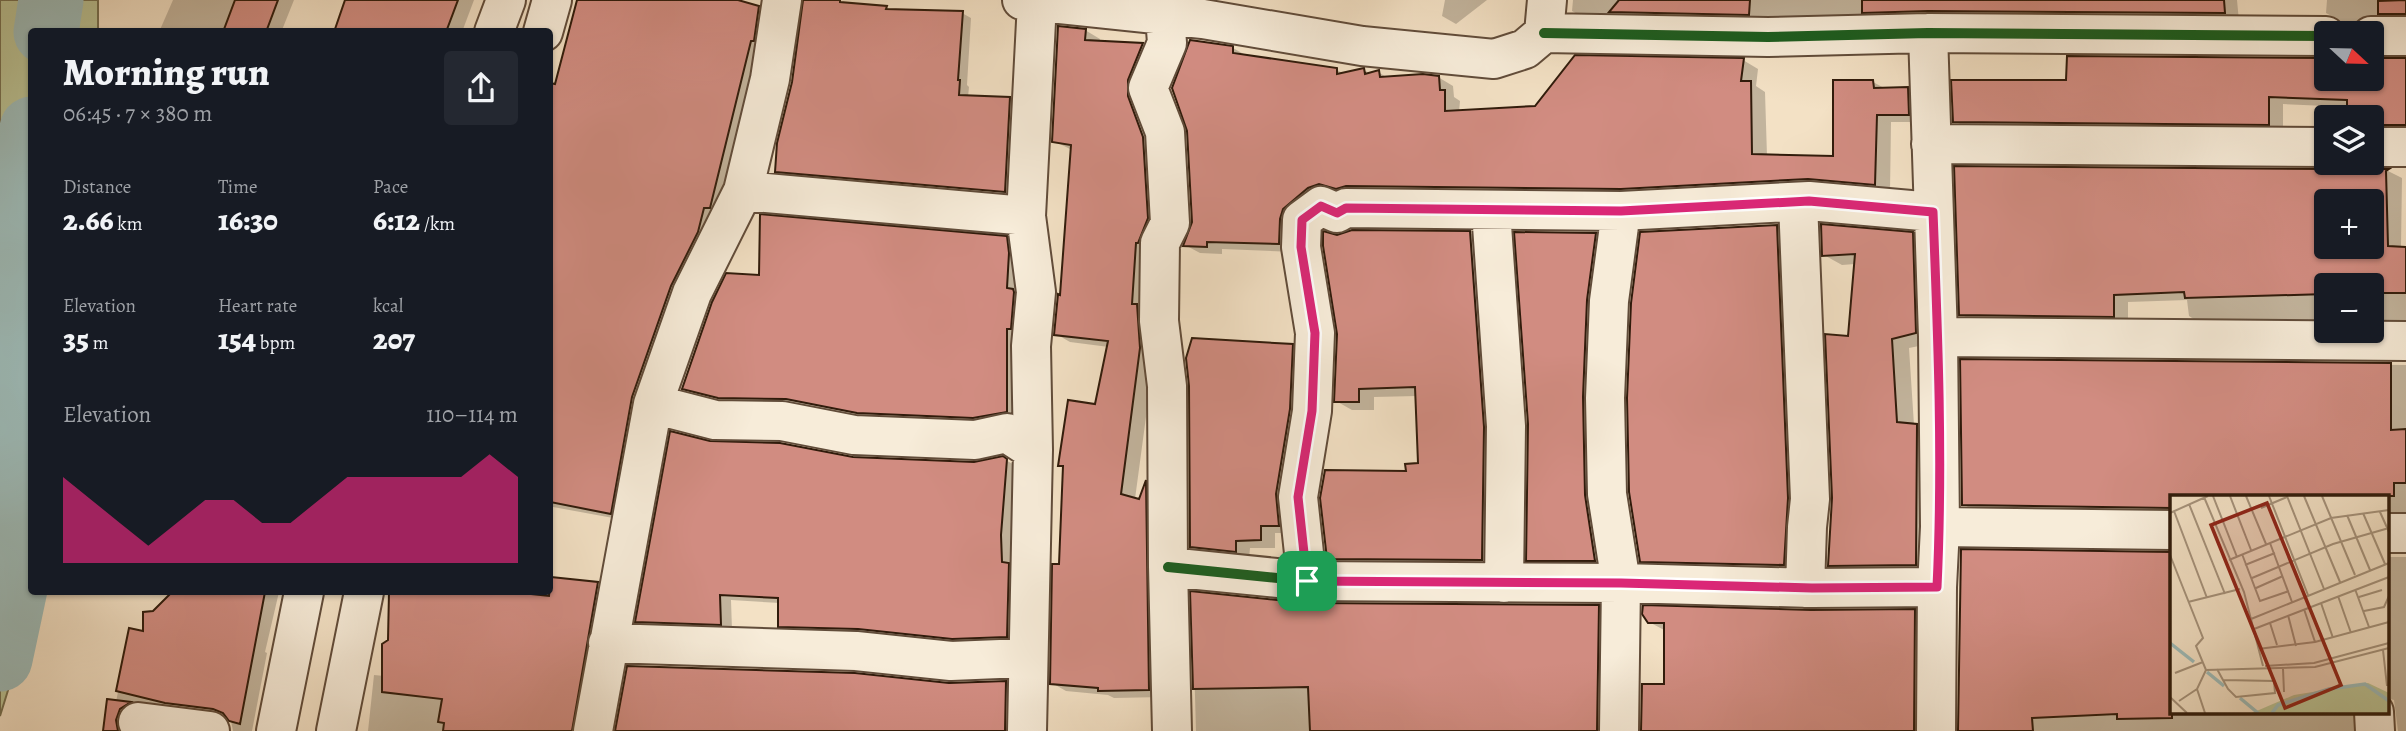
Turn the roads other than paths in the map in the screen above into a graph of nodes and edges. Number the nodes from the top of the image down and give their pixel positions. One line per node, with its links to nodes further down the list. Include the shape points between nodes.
1 (506, 0): 7 (street)
2 (552, 0): 8 (street)
3 (782, 0): 17 (street, via 770,79)
4 (1029, 1): 5 (street); 22 (street)
5 (1165, 16): 6 (street, via 1362,46 1494,59 1525,49); 31 (street, via 1167,43 1148,88 1165,132 1170,223 1160,243 1159,321 1167,386)
6 (1545, 16): 9 (street, via 1768,37)
7 (496, 28)
8 (544, 28)
9 (1928, 33): 10 (street); 13 (street)
10 (2314, 36)
11 (2384, 36): 12 (street)
12 (2406, 36)
13 (1931, 144): 14 (street); 21 (street)
14 (2314, 147)
15 (2384, 147): 16 (street)
16 (2406, 147)
17 (743, 191): 22 (street); 25 (street, via 692,293)
18 (1798, 202): 20 (street); 21 (street); 36 (street, via 1810,499)
19 (1491, 211): 20 (street); 32 (street, via 1346,208 1337,213 1321,206 1302,220 1301,247 1315,333 1312,411 1298,497); 33 (street, via 1506,426)
20 (1621, 211): 34 (street, via 1609,301 1605,398 1607,494)
21 (1933, 212): 23 (street)
22 (1026, 216): 26 (street, via 1036,292 1031,345)
23 (1938, 337): 24 (street); 27 (street)
24 (2406, 341)
25 (653, 404): 26 (street, via 715,420 782,421 854,435 975,440 1007,433); 39 (street)
26 (1033, 450): 40 (street)
27 (1940, 527): 28 (street); 35 (street)
28 (2170, 530)
29 (2388, 533): 30 (street)
30 (2406, 533)
31 (1168, 567): 32 (street); 47 (street)
32 (1307, 581): 33 (street)
33 (1503, 583): 34 (street)
34 (1621, 583): 36 (street); 48 (street)
35 (1937, 587): 36 (street); 49 (street)
36 (1805, 588)
37 (303, 595): 43 (street)
38 (363, 595): 44 (street)
39 (608, 643): 40 (street, via 856,651 951,661); 45 (street)
40 (1027, 658): 46 (street)
41 (138, 722): 42 (street)
42 (210, 731)
43 (275, 731)
44 (336, 731)
45 (593, 731)
46 (1027, 731)
47 (1172, 731)
48 (1619, 731)
49 (1936, 731)

